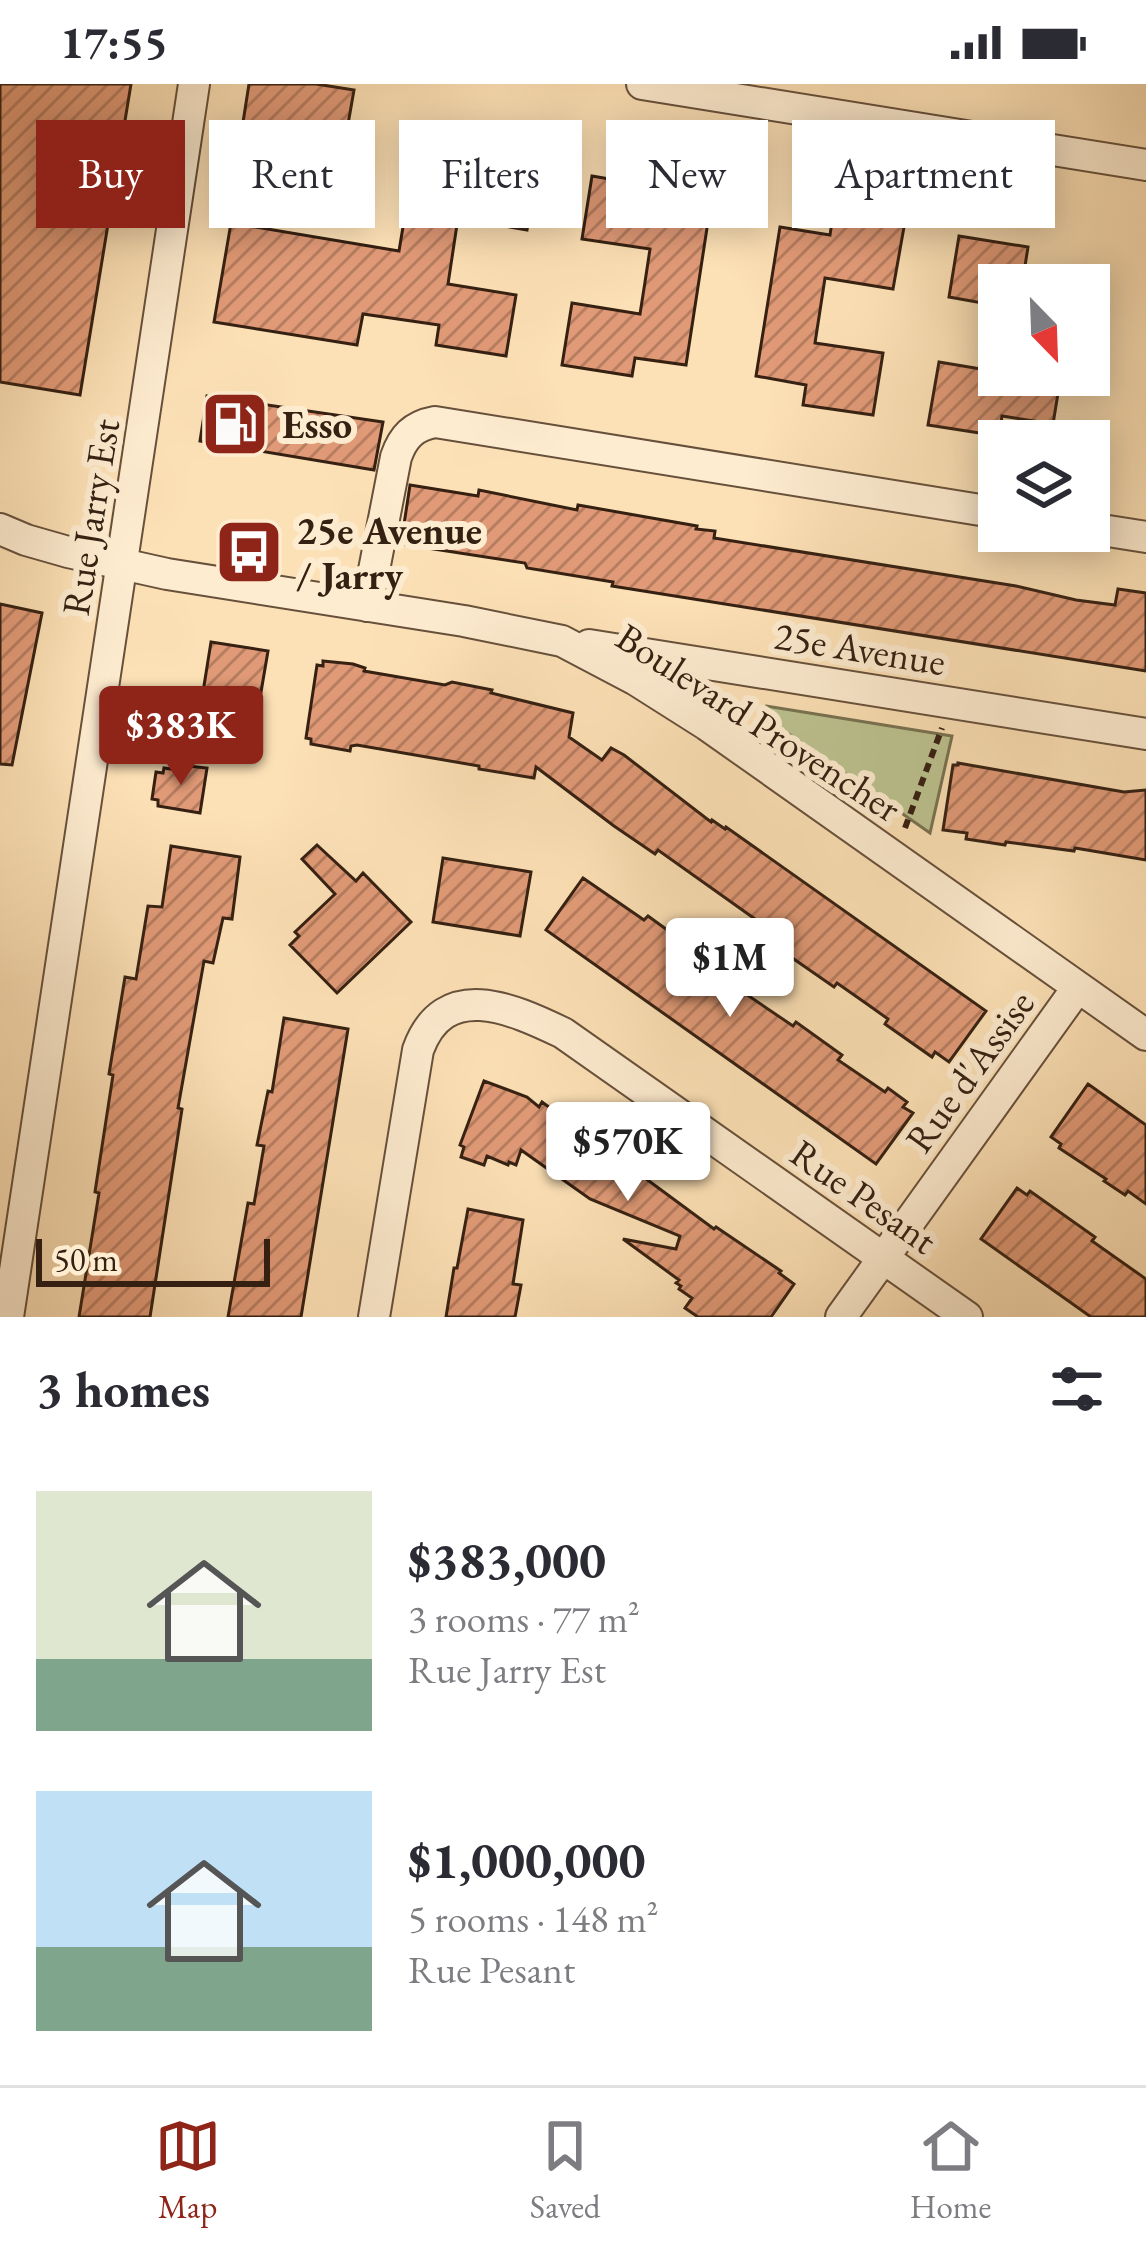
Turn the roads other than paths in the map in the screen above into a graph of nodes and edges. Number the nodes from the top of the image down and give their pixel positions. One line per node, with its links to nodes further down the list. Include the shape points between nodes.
1 (194, 84): 8 (street, Rue Jarry Est)
2 (642, 84): 3 (street)
3 (1146, 164)
4 (978, 510): 9 (street, via 435,422 401,442)
5 (0, 529): 8 (street, Boulevard Provencher)
6 (1110, 531): 7 (street)
7 (1146, 537)
8 (122, 563): 9 (street, Boulevard Provencher); 15 (street, Rue Jarry Est)
9 (367, 606): 10 (street, Boulevard Provencher)
10 (562, 641): 11 (street, 25e Avenue); 12 (street, Boulevard Provencher, via 707,725)
11 (1146, 734)
12 (1078, 987): 13 (street, Boulevard Provencher); 14 (street, Rue d'Assise)
13 (1146, 1035)
14 (883, 1257): 16 (street, Rue Pesant, via 563,1033 472,1004 446,1010 426,1028 418,1050); 17 (street, Rue d'Assise); 18 (street, Rue Pesant)
15 (8, 1317)
16 (374, 1317)
17 (841, 1317)
18 (967, 1317)

